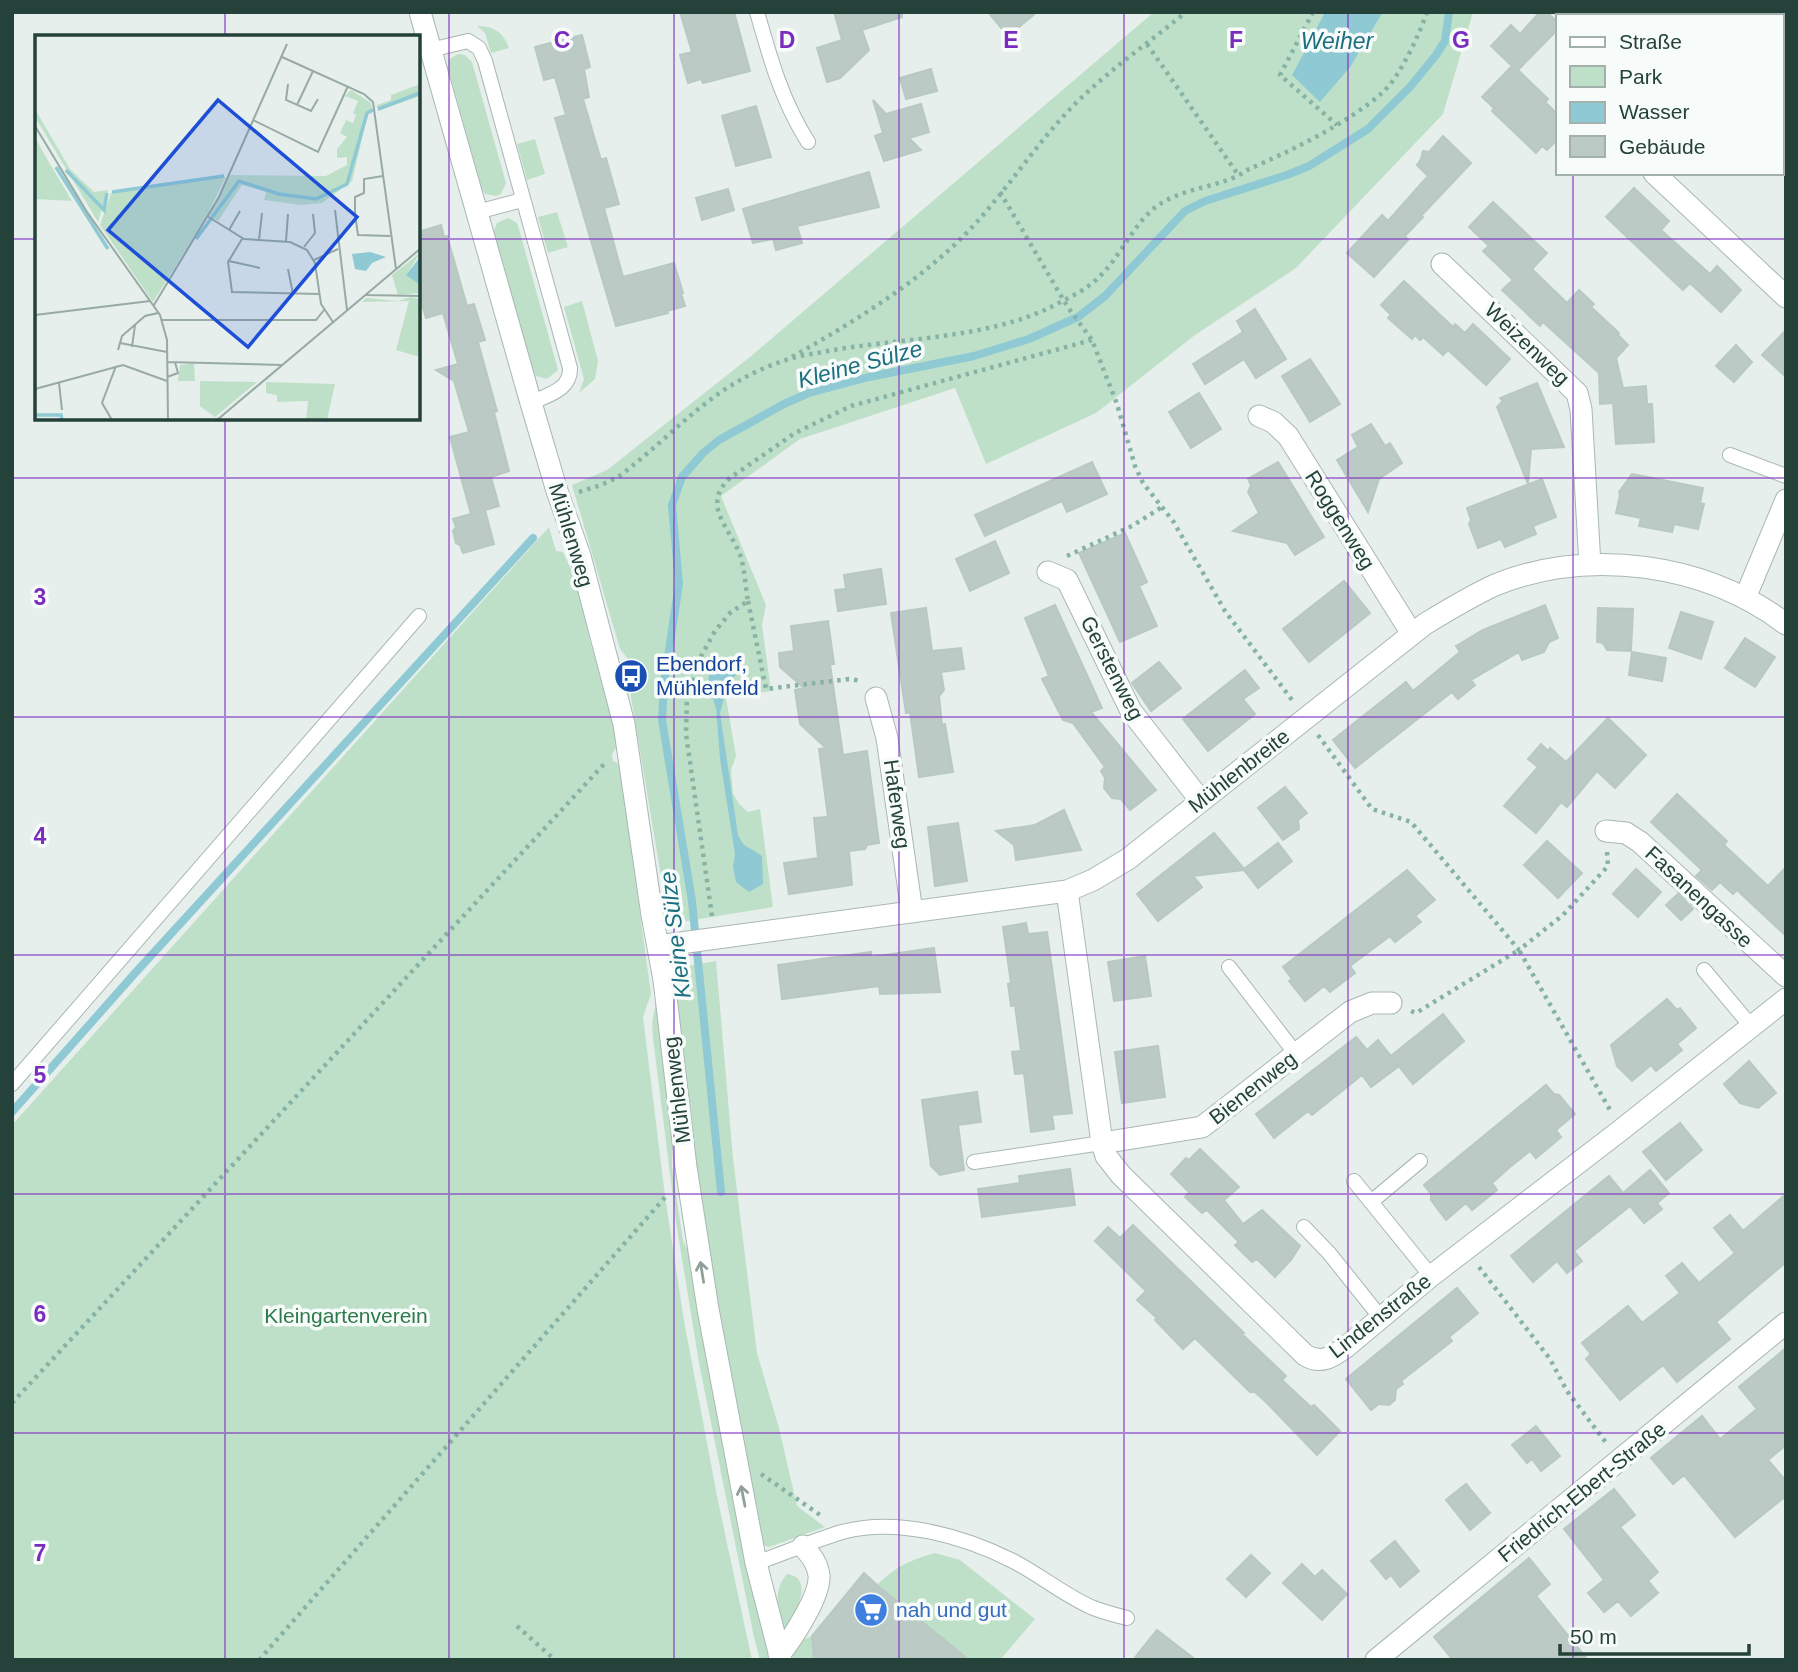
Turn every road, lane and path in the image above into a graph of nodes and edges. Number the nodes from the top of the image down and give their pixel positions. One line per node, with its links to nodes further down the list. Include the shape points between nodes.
1 (419, 12): 7 (street, Mühlenweg)
2 (757, 12): 9 (lane, via 779,86)
3 (1186, 12): 6 (path)
4 (1313, 12): 8 (path, via 1280,75)
5 (1427, 12): 8 (path, via 1417,40 1384,92)
6 (1147, 44): 11 (path); 12 (path, via 1079,100)
7 (430, 50): 13 (lane, via 466,41 479,48); 14 (street, Mühlenweg)
8 (1337, 125): 11 (path)
9 (808, 142)
10 (1656, 175): 16 (street)
11 (1239, 176): 17 (path, via 1193,188 1153,209 1102,275 1088,288)
12 (1000, 192): 17 (path); 19 (path, via 985,214 939,259 888,298)
13 (522, 200): 14 (lane); 20 (lane, via 570,372 563,387)
14 (477, 212): 20 (street, Mühlenweg)
15 (1442, 264): 27 (street, Weizenweg, via 1577,393)
16 (1786, 298)
17 (1064, 299): 18 (path); 19 (path, via 1000,324)
18 (1092, 340): 26 (path, via 1135,466); 30 (path, via 851,406 795,433 730,478 718,493 716,506 740,554)
19 (788, 359): 24 (path, via 724,388 618,477 580,492)
20 (531, 402): 24 (street, Mühlenweg)
21 (1259, 416): 33 (street, Roggenweg, via 1288,436)
22 (1730, 454): 23 (lane)
23 (1786, 476)
24 (557, 491): 36 (street, Mühlenweg, via 580,556)
25 (1786, 500): 29 (street)
26 (1162, 507): 28 (path, via 1070,553); 35 (path, via 1224,611)
27 (1590, 565): 29 (street, Mühlenbreite, via 1672,572); 33 (street, Mühlenbreite, via 1494,586)
28 (1048, 572): 37 (street, Gerstenweg, via 1066,580 1131,711)
29 (1745, 598): 32 (street, Mühlenbreite)
30 (748, 601): 34 (path, via 766,689 849,679 870,686); 42 (path, via 715,631 687,695)
31 (419, 616): 52 (lane)
32 (1786, 624)
33 (1412, 634): 35 (street, Mühlenbreite)
34 (876, 698): 41 (street, Haferweg, via 887,738)
35 (1306, 719): 37 (street, Mühlenbreite); 44 (path, via 1372,809 1411,822)
36 (628, 741): 43 (street, Mühlenweg); 65 (path)
37 (1201, 801): 40 (street, Mühlenbreite, via 1128,859)
38 (1606, 831): 47 (street, Fasanengasse, via 1626,833 1640,842)
39 (1608, 866): 44 (path, via 1563,915)
40 (1067, 891): 41 (street, Mühlenbreite); 54 (street, Lindenstraße)
41 (912, 912): 42 (street, Mühlenbreite)
42 (702, 940): 43 (street, Mühlenbreite)
43 (658, 946): 66 (street, Mühlenweg, one-way to 43, via 690,1190)
44 (1518, 950): 49 (path, via 1416,1013); 53 (path)
45 (1229, 967): 51 (lane)
46 (1704, 970): 50 (lane)
47 (1786, 976)
48 (1786, 999): 50 (street, Lindenstraße)
49 (1391, 1003): 51 (street, Bienenweg, via 1372,1003 1350,1012)
50 (1751, 1026): 53 (street, Lindenstraße)
51 (1296, 1054): 54 (street, Bienenweg, via 1202,1127)
52 (12, 1084)
53 (1621, 1130): 61 (street, Lindenstraße)
54 (1102, 1143): 56 (lane); 63 (street, Lindenstraße, via 1121,1175 1308,1357 1332,1357)
55 (1420, 1161): 59 (lane)
56 (974, 1162)
57 (1354, 1181): 59 (lane)
58 (665, 1196): 74 (path)
59 (1371, 1202): 62 (lane)
60 (1304, 1227): 63 (lane)
61 (1465, 1250): 62 (street, Lindenstraße); 67 (path, via 1550,1359 1567,1391)
62 (1432, 1276): 63 (street, Lindenstraße)
63 (1381, 1318)
64 (1786, 1323): 67 (street, Friedrich-Ebert-Straße)
65 (12, 1403)
66 (734, 1449): 68 (path, via 758,1472); 70 (street, Mühlenweg, one-way to 66)
67 (1620, 1461): 76 (street, Friedrich-Ebert-Straße)
68 (844, 1532): 69 (lane); 71 (lane, via 911,1529 968,1542 1014,1561 1093,1608)
69 (803, 1546): 70 (lane); 73 (street, via 815,1560 820,1578 806,1615)
70 (756, 1563): 73 (street, Mühlenweg)
71 (1127, 1618)
72 (517, 1626): 75 (path)
73 (780, 1657)
74 (259, 1660)
75 (555, 1660)
76 (1376, 1660)

